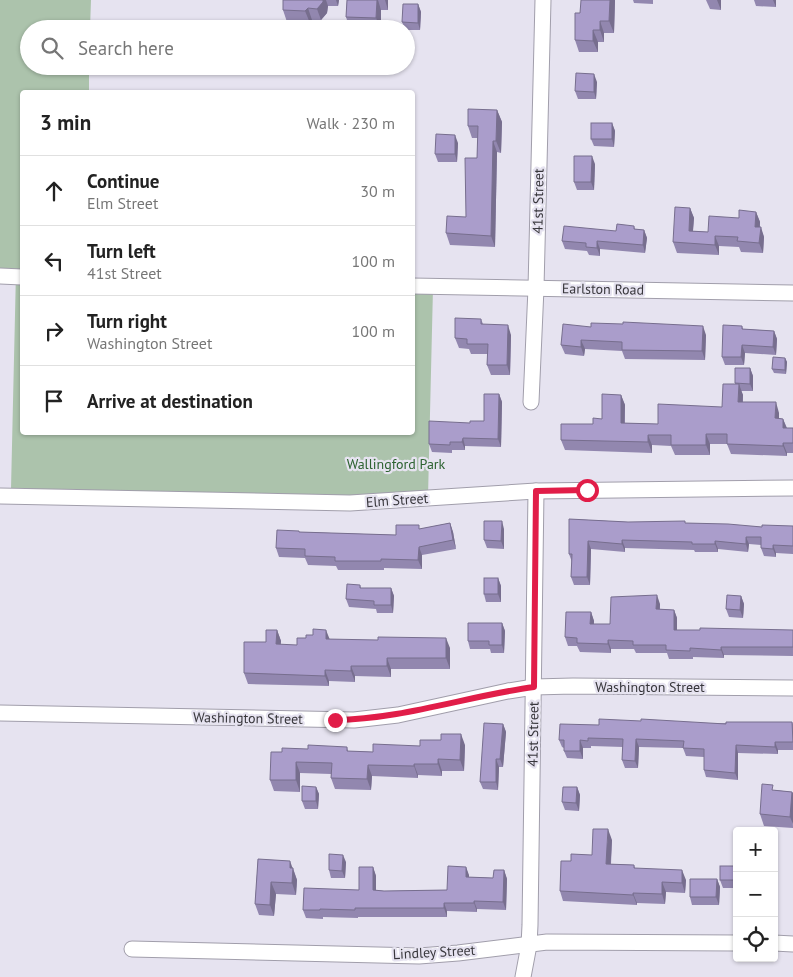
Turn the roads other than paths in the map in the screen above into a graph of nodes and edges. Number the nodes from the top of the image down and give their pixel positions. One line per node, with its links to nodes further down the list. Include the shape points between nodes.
1 (543, 0): 5 (street, 41st Street)
2 (0, 276): 3 (street)
3 (20, 277)
4 (415, 286): 5 (street, Earlston Road)
5 (536, 288): 6 (street, Earlston Road); 7 (street, 41st Street)
6 (793, 293)
7 (531, 402)
8 (793, 488): 9 (street, Elm Street)
9 (536, 491): 10 (street, Elm Street, via 350,503); 11 (street, 41st Street)
10 (0, 496)
11 (534, 687): 12 (street, Washington Street); 13 (street, Washington Street, via 398,715 354,720); 15 (street, 41st Street)
12 (793, 688)
13 (0, 713)
14 (733, 943): 15 (street, Lindley Street)
15 (529, 944): 18 (street, Lindley Street, via 419,956); 19 (street, 41st Street)
16 (778, 944): 17 (street)
17 (793, 944)
18 (132, 949)
19 (523, 977)

